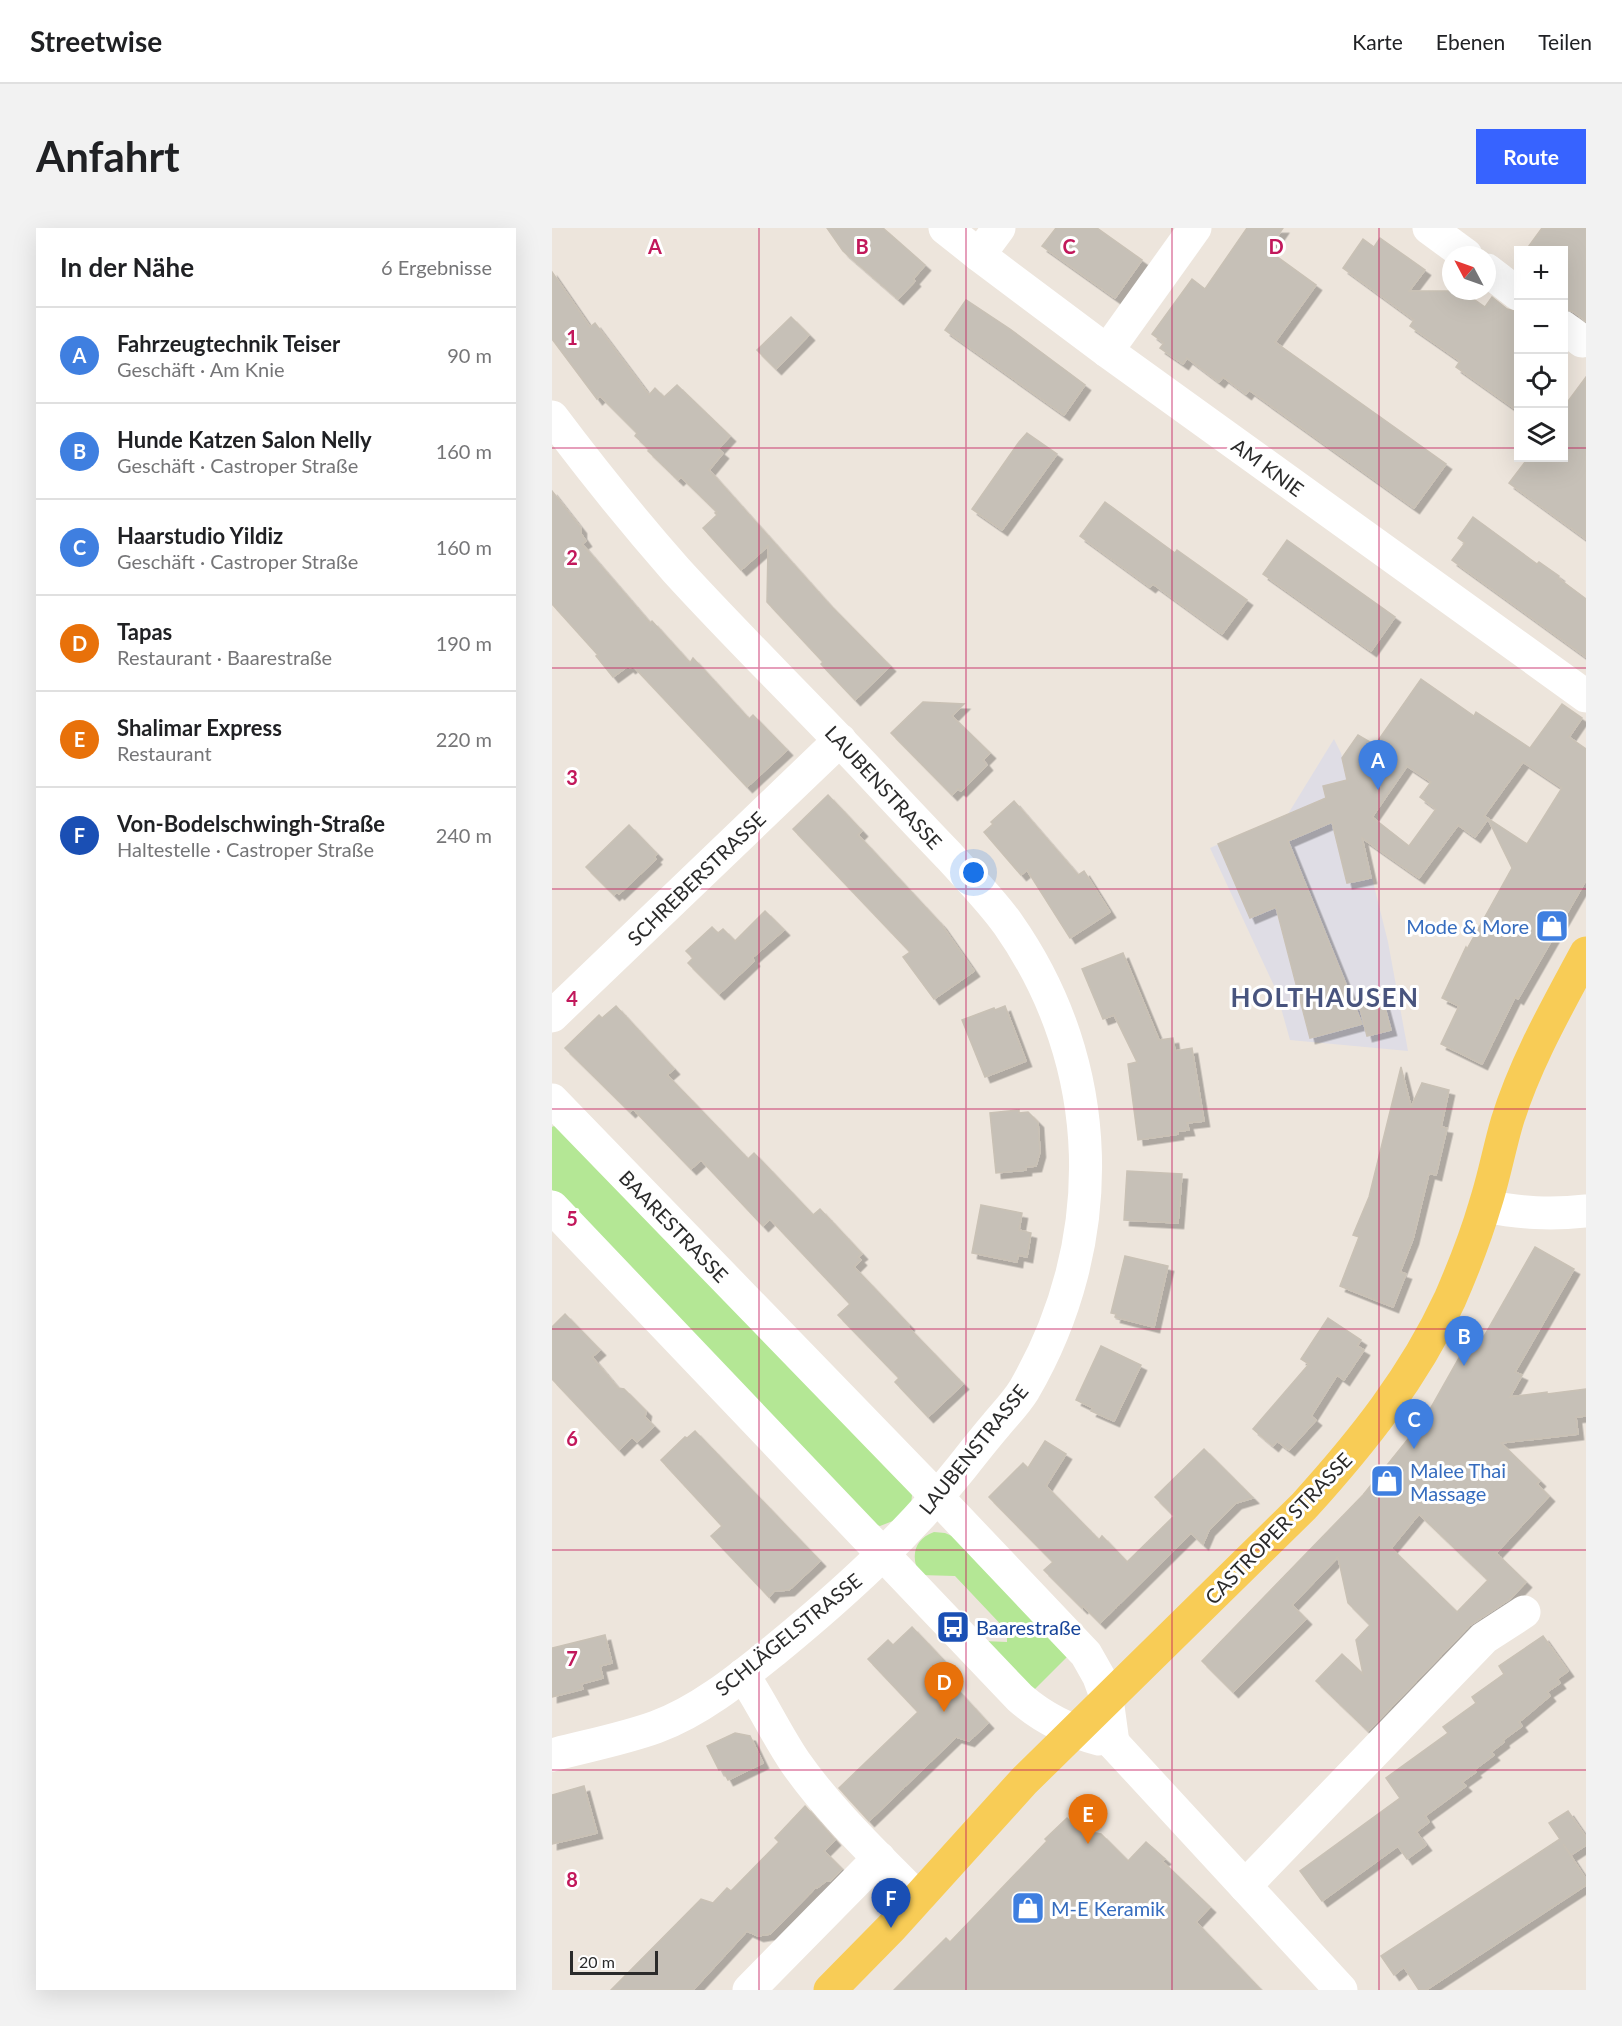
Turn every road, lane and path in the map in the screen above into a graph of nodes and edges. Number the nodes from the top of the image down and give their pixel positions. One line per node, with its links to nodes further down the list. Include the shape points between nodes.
1 (945, 228): 6 (street, AM KNIE)
2 (999, 228): 6 (street)
3 (1195, 228): 9 (street)
4 (1429, 228): 5 (street)
5 (1454, 246)
6 (979, 255): 9 (street, AM KNIE)
7 (1496, 277): 8 (street)
8 (1514, 291)
9 (1107, 351): 11 (street, AM KNIE)
10 (552, 417): 12 (street, LAUBENSTRASSE, via 673,567)
11 (1586, 696)
12 (840, 740): 14 (street, SCHREBERSTRASSE); 19 (street, LAUBENSTRASSE, via 979,889 1024,949 1065,1032 1083,1126 1086,1172 1082,1226 1063,1307 1021,1396)
13 (1586, 954): 16 (main road, CASTROPER STRASSE, via 1519,1089)
14 (552, 1016)
15 (552, 1100): 19 (street, BAARESTRASSE)
16 (1485, 1206): 18 (street, via 1530,1214); 23 (main road, CASTROPER STRASSE, via 1450,1298 1410,1374 1385,1410 1304,1506)
17 (552, 1207): 20 (street)
18 (1586, 1210)
19 (938, 1498): 20 (street, LAUBENSTRASSE); 23 (street, BAARESTRASSE, via 1086,1654)
20 (884, 1553): 22 (street, SCHLÄGELSTRASSE); 24 (street, via 1020,1698 1053,1723)
21 (1524, 1612): 28 (street, via 1484,1638)
22 (743, 1675): 26 (street, SCHLÄGELSTRASSE, via 700,1705 658,1726); 27 (street, via 806,1776 832,1810)
23 (1107, 1700): 24 (main road, CASTROPER STRASSE); 25 (street, BAARESTRASSE)
24 (1074, 1732): 25 (street); 29 (main road, CASTROPER STRASSE)
25 (1113, 1743): 28 (street)
26 (552, 1755)
27 (879, 1858): 29 (street); 30 (street)
28 (1245, 1886): 32 (street)
29 (918, 1898): 31 (main road, CASTROPER STRASSE)
30 (750, 1990)
31 (830, 1990)
32 (1341, 1990)

